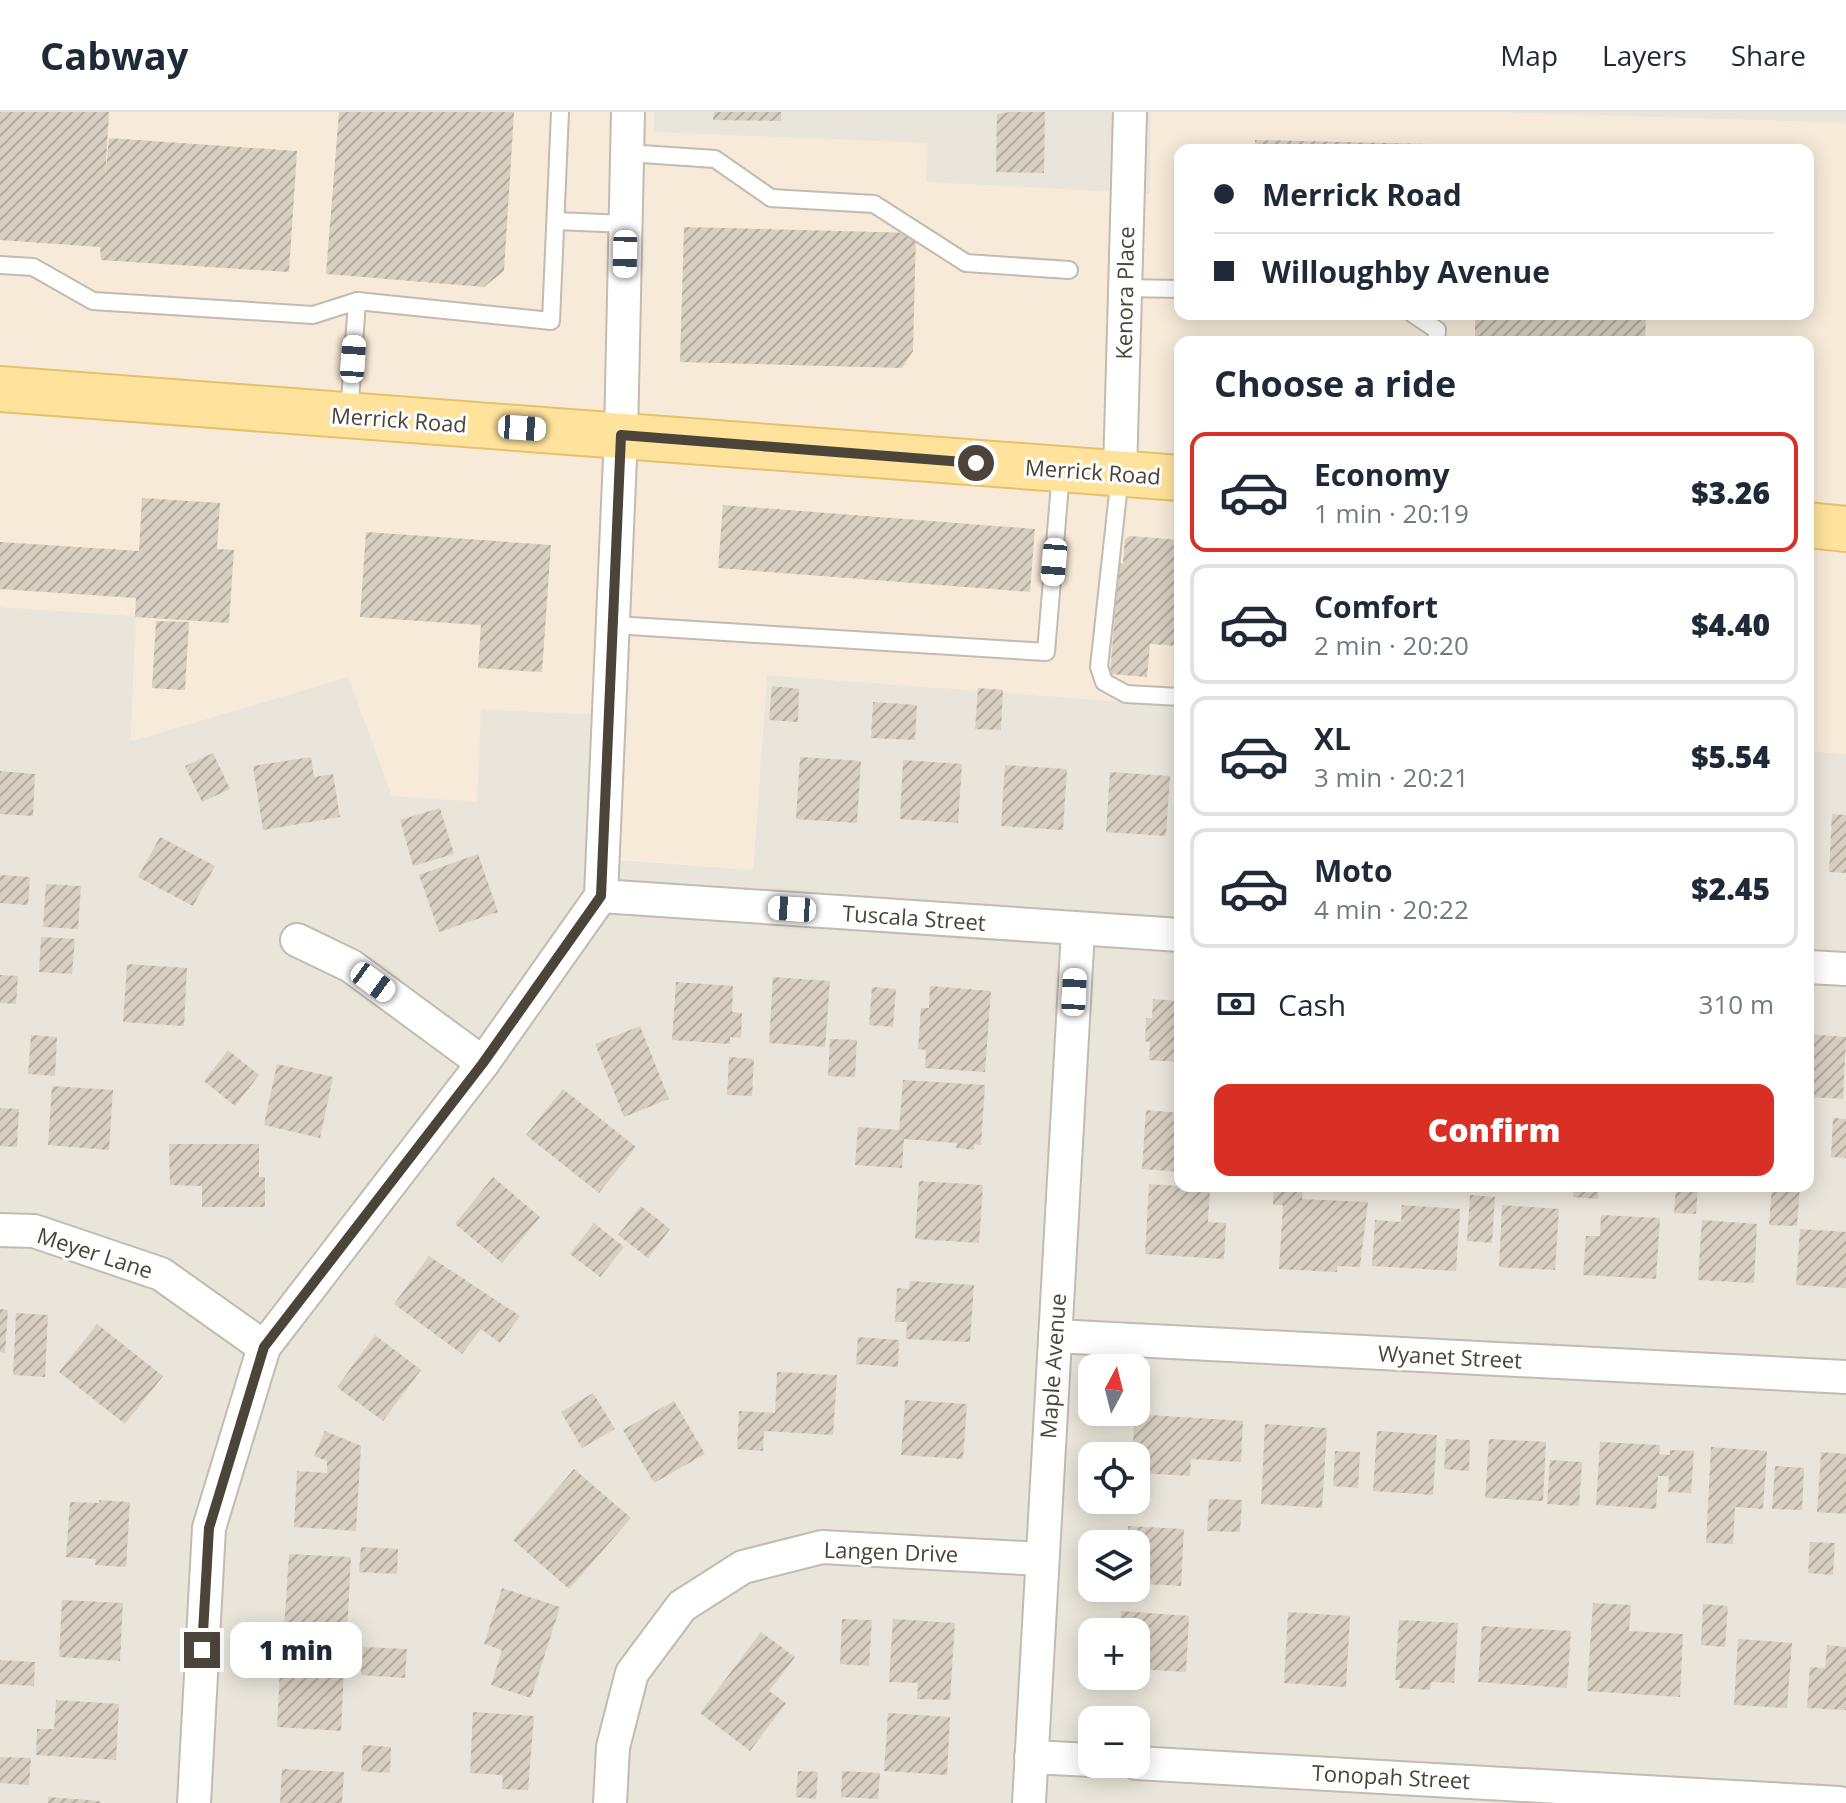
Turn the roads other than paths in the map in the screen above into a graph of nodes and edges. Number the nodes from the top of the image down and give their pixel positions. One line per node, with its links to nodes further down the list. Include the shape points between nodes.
1 (560, 112): 5 (lane)
2 (628, 112): 4 (street)
3 (1130, 112): 9 (street, Kenora Place)
4 (627, 153): 6 (street); 8 (lane, via 715,159 771,198 874,204 966,263)
5 (556, 221): 6 (lane); 11 (lane, via 551,321)
6 (626, 224): 16 (street)
7 (0, 265): 11 (lane, via 33,267 93,301 313,315)
8 (1069, 270)
9 (1125, 288): 10 (lane); 18 (street, Kenora Place)
10 (1174, 289)
11 (357, 301): 15 (lane)
12 (1422, 320): 13 (lane, via 1437,330)
13 (1436, 336)
14 (0, 389): 15 (main road, Merrick Road)
15 (349, 416): 16 (main road, Merrick Road)
16 (621, 435): 17 (main road, Merrick Road); 22 (street)
17 (1061, 471): 18 (main road, Merrick Road); 22 (lane, via 1046,652)
18 (1120, 473): 19 (main road, Merrick Road); 23 (lane, via 1099,667 1104,682 1126,694)
19 (1174, 478)
20 (1814, 526): 21 (main road)
21 (1846, 529)
22 (614, 625): 24 (street)
23 (1174, 697)
24 (601, 896): 25 (street, Tuscala Street); 30 (street)
25 (1078, 930): 26 (street, Tuscala Street); 32 (street, Maple Avenue)
26 (1174, 935)
27 (297, 940): 30 (street, via 351,966)
28 (1814, 967): 29 (street)
29 (1846, 969)
30 (483, 1063): 33 (street)
31 (0, 1230): 33 (street, Meyer Lane, via 34,1231 161,1274)
32 (1055, 1336): 34 (street, Wyanet Street); 35 (street, Maple Avenue)
33 (264, 1347): 39 (street, via 209,1528)
34 (1846, 1377)
35 (1041, 1559): 36 (street, Maple Avenue); 40 (street, Langen Drive, via 822,1547 743,1567 682,1606 632,1673 613,1747)
36 (1031, 1757): 37 (street); 41 (street, Maple Avenue)
37 (1078, 1759)
38 (1150, 1764): 42 (street, Tonopah Street)
39 (194, 1803)
40 (610, 1803)
41 (1029, 1803)
42 (1839, 1803)

